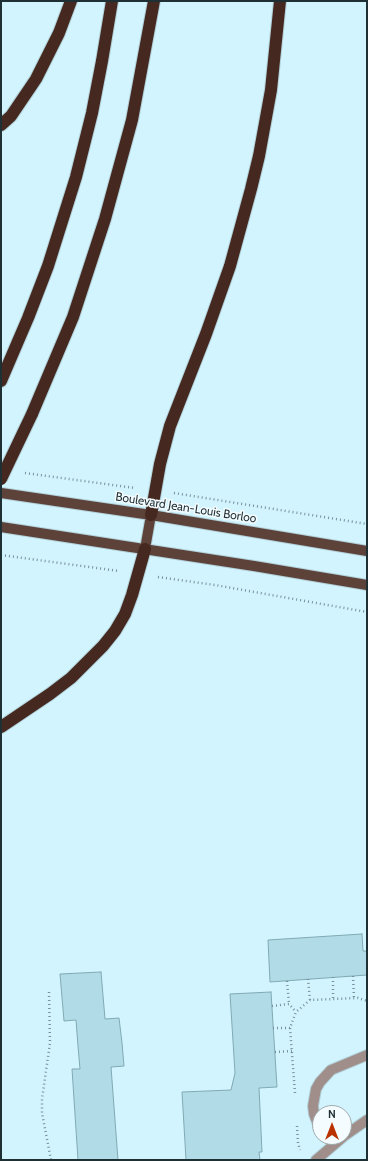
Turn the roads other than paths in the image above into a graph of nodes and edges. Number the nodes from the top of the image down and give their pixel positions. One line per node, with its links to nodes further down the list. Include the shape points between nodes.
1 (71, 1): 5 (highway, via 59,33 36,79 11,116)
2 (112, 1): 6 (highway, via 92,112 76,177 48,266)
3 (154, 1): 7 (highway, bridge, via 132,120 106,219 73,317)
4 (280, 1): 9 (highway, via 271,90 251,189 230,266 170,426)
5 (1, 125)
6 (1, 381)
7 (1, 479)
8 (1, 493): 9 (main road, Boulevard Jean-Louis Borloo)
9 (152, 515): 11 (main road); 12 (main road, Boulevard Jean-Louis Borloo)
10 (1, 527): 11 (main road)
11 (145, 549): 13 (main road); 14 (highway, via 124,614 103,646 71,678)
12 (367, 551)
13 (367, 585)
14 (1, 727)
15 (367, 1055): 16 (street, via 331,1070 316,1089)
16 (313, 1105)
17 (367, 1120): 18 (street)
18 (352, 1130)
19 (332, 1146): 20 (street)
20 (316, 1160)

